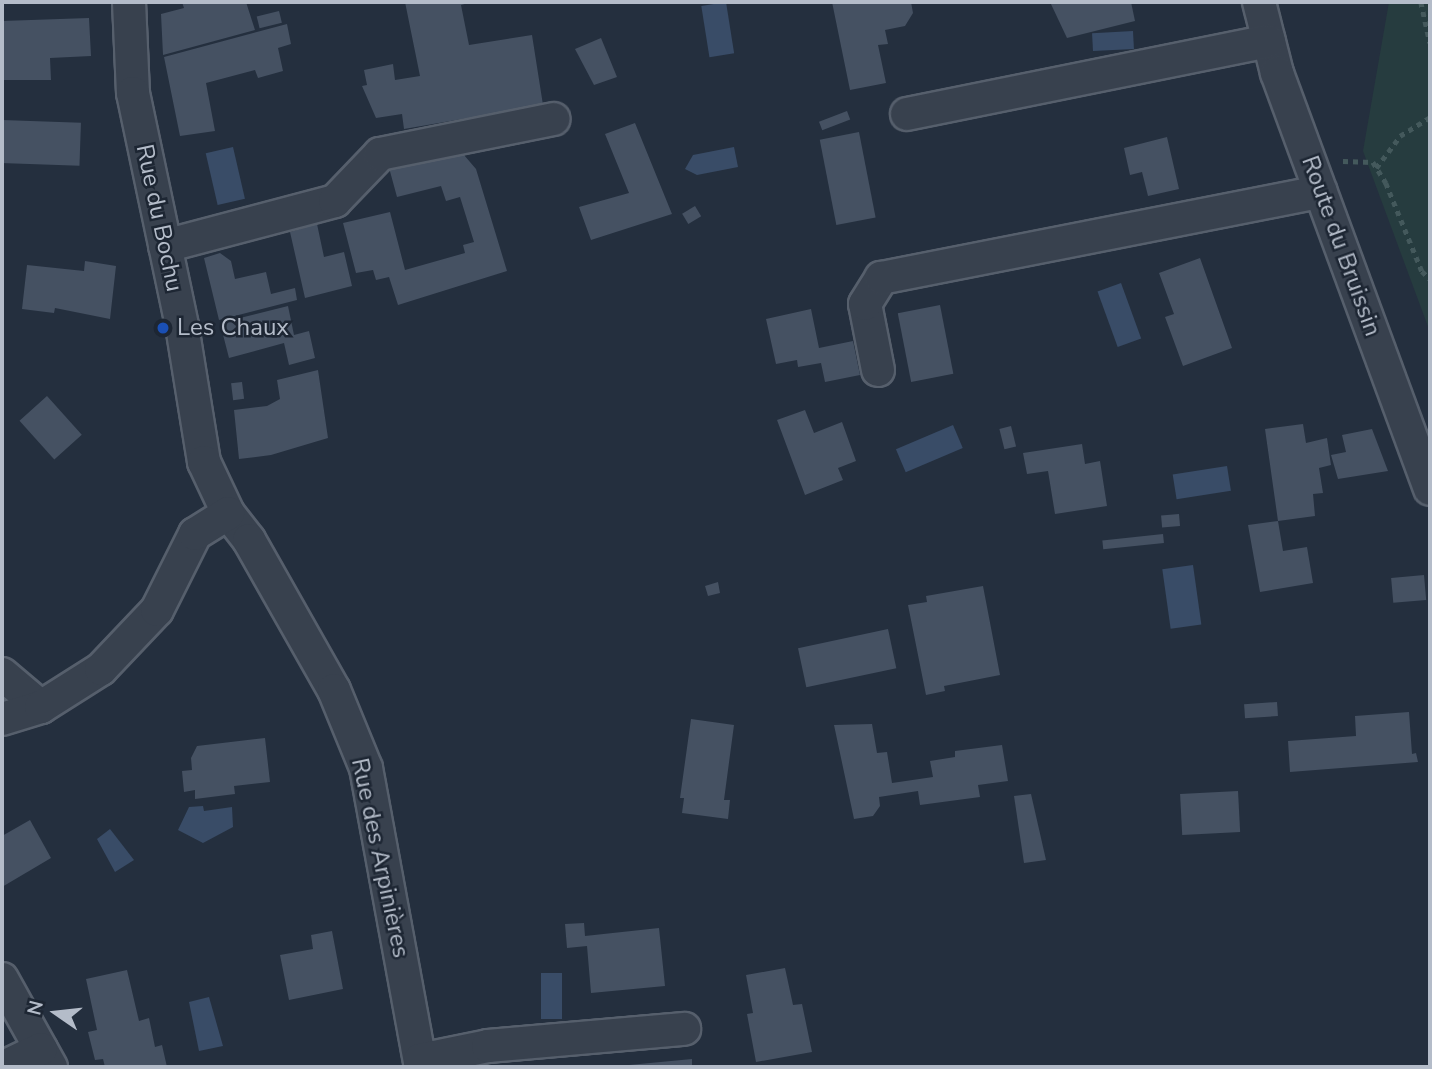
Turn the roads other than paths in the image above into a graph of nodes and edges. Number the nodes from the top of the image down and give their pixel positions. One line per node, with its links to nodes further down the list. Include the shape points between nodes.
1 (130, 2): 7 (street, Rue du Bochu, via 133,93)
2 (1259, 2): 3 (street, Route du Bruissin)
3 (1269, 41): 4 (street); 6 (street, Route du Bruissin)
4 (907, 114)
5 (554, 119): 7 (street, via 380,154 335,201)
6 (1316, 179): 8 (street, via 881,278 865,304); 9 (street, Route du Bruissin)
7 (165, 246): 10 (street, Rue du Bochu, via 204,462)
8 (878, 370)
9 (1430, 489)
10 (228, 513): 12 (street, via 195,534 157,610 101,669); 17 (street, Rue des Arpinières, via 249,540 334,690 366,768)
11 (2, 674): 12 (street)
12 (41, 707): 13 (street)
13 (2, 719)
14 (2, 979): 16 (street)
15 (684, 1030): 17 (street, via 488,1046)
16 (46, 1058): 18 (street)
17 (420, 1064)
18 (4, 1067)

